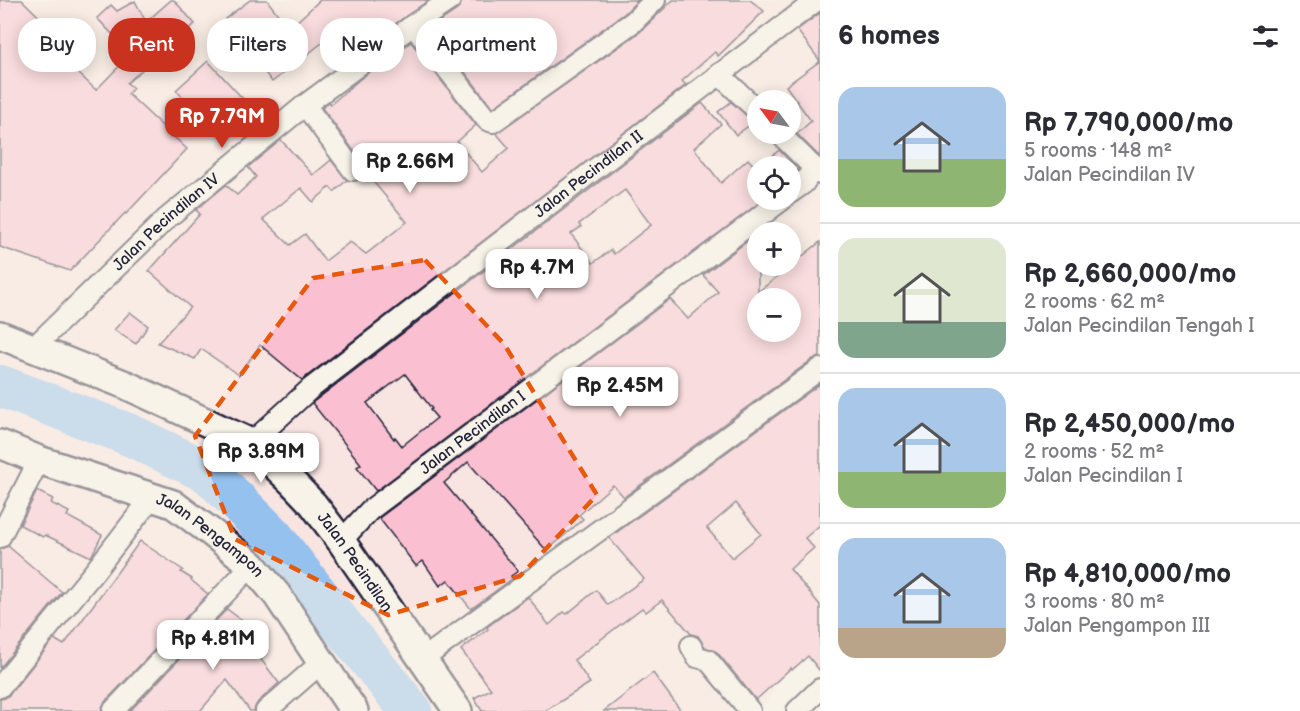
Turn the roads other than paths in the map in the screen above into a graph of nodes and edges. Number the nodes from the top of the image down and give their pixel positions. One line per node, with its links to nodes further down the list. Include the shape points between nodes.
1 (450, 0): 4 (street, Jalan Pecindilan IV)
2 (655, 0): 4 (street, via 633,22 493,122 487,120)
3 (817, 0): 5 (street, Jalan Pecindilan II)
4 (413, 25): 7 (street, Jalan Pecindilan IV)
5 (719, 74): 6 (street); 16 (street, Jalan Pecindilan II, via 310,389)
6 (747, 101)
7 (305, 105): 9 (street); 14 (street, Jalan Pecindilan IV, via 165,219)
8 (790, 144): 10 (street)
9 (353, 170)
10 (817, 170): 11 (street)
11 (801, 185)
12 (769, 210): 21 (street, Jalan Pecindilan I, via 370,510)
13 (0, 334): 14 (main road, Jalan Pecindilan)
14 (34, 347): 16 (main road, Jalan Pecindilan)
15 (820, 369): 24 (street)
16 (251, 443): 21 (main road, Jalan Pecindilan, via 313,504)
17 (0, 444): 18 (main road, Jalan Pengampon)
18 (39, 460): 19 (main road, Jalan Pengampon); 20 (street)
19 (152, 497): 22 (main road, Jalan Pengampon, via 173,504); 26 (street)
20 (0, 537)
21 (341, 541): 24 (main road, Jalan Pecindilan)
22 (252, 566): 25 (main road, Jalan Pengampon, via 277,595); 28 (street)
23 (690, 646): 32 (street, via 697,657 708,660)
24 (423, 659): 31 (main road, Jalan Pecindilan)
25 (322, 662): 29 (street); 30 (main road, Jalan Pengampon)
26 (0, 687)
27 (820, 688): 33 (street)
28 (113, 711)
29 (266, 711)
30 (354, 711)
31 (458, 711)
32 (750, 711)
33 (796, 711)

